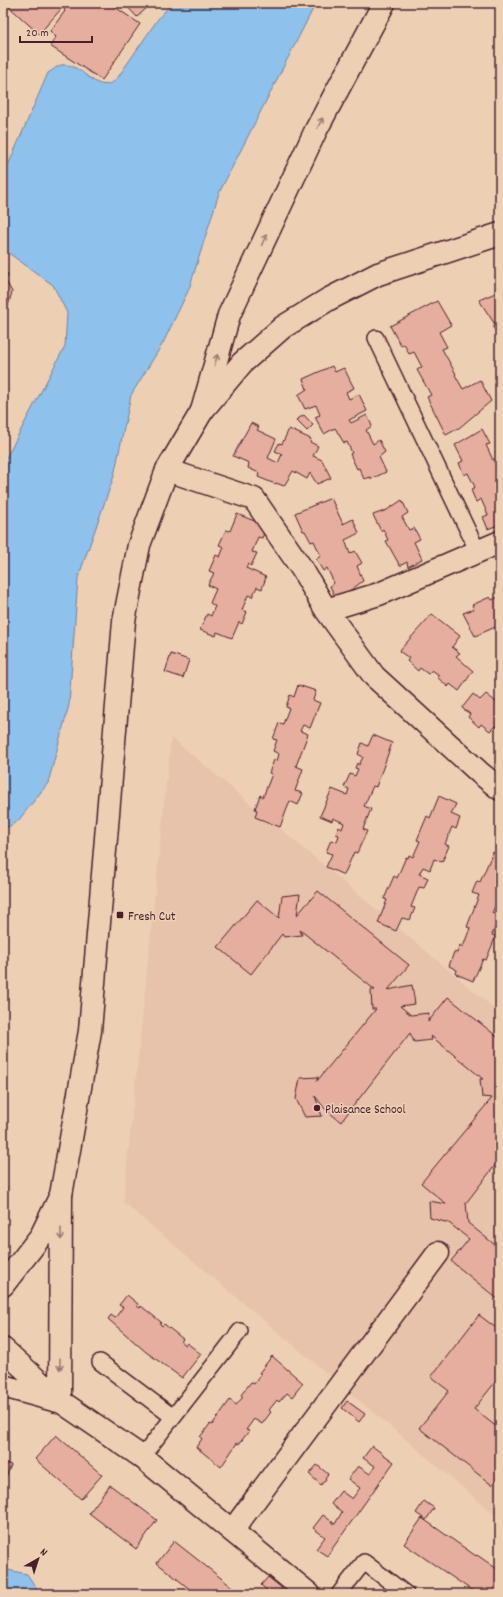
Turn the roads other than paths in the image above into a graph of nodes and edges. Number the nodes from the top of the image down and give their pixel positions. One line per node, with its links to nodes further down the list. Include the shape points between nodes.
1 (384, 3): 4 (main road, one-way to 1, via 228,315 316,130)
2 (500, 234): 4 (main road, via 378,274 328,299 283,327 242,363)
3 (376, 338): 7 (lane)
4 (202, 411): 5 (main road)
5 (167, 470): 8 (main road, via 254,499 302,569); 10 (main road, via 139,545 124,621 90,1031)
6 (500, 542): 7 (main road)
7 (478, 552): 8 (main road, via 379,594)
8 (326, 610): 9 (main road, via 374,676)
9 (500, 789)
10 (61, 1195): 12 (main road, via 41,1236); 17 (main road, one-way to 17)
11 (438, 1253): 20 (main road)
12 (3, 1285)
13 (240, 1331): 18 (lane)
14 (3, 1349): 17 (main road)
15 (100, 1362): 18 (lane)
16 (3, 1386): 17 (main road)
17 (60, 1402): 19 (main road)
18 (173, 1417): 19 (lane)
19 (142, 1457): 20 (main road)
20 (232, 1531): 21 (main road)
21 (309, 1594)
22 (339, 1594): 23 (lane, via 364,1562)
23 (406, 1594)

